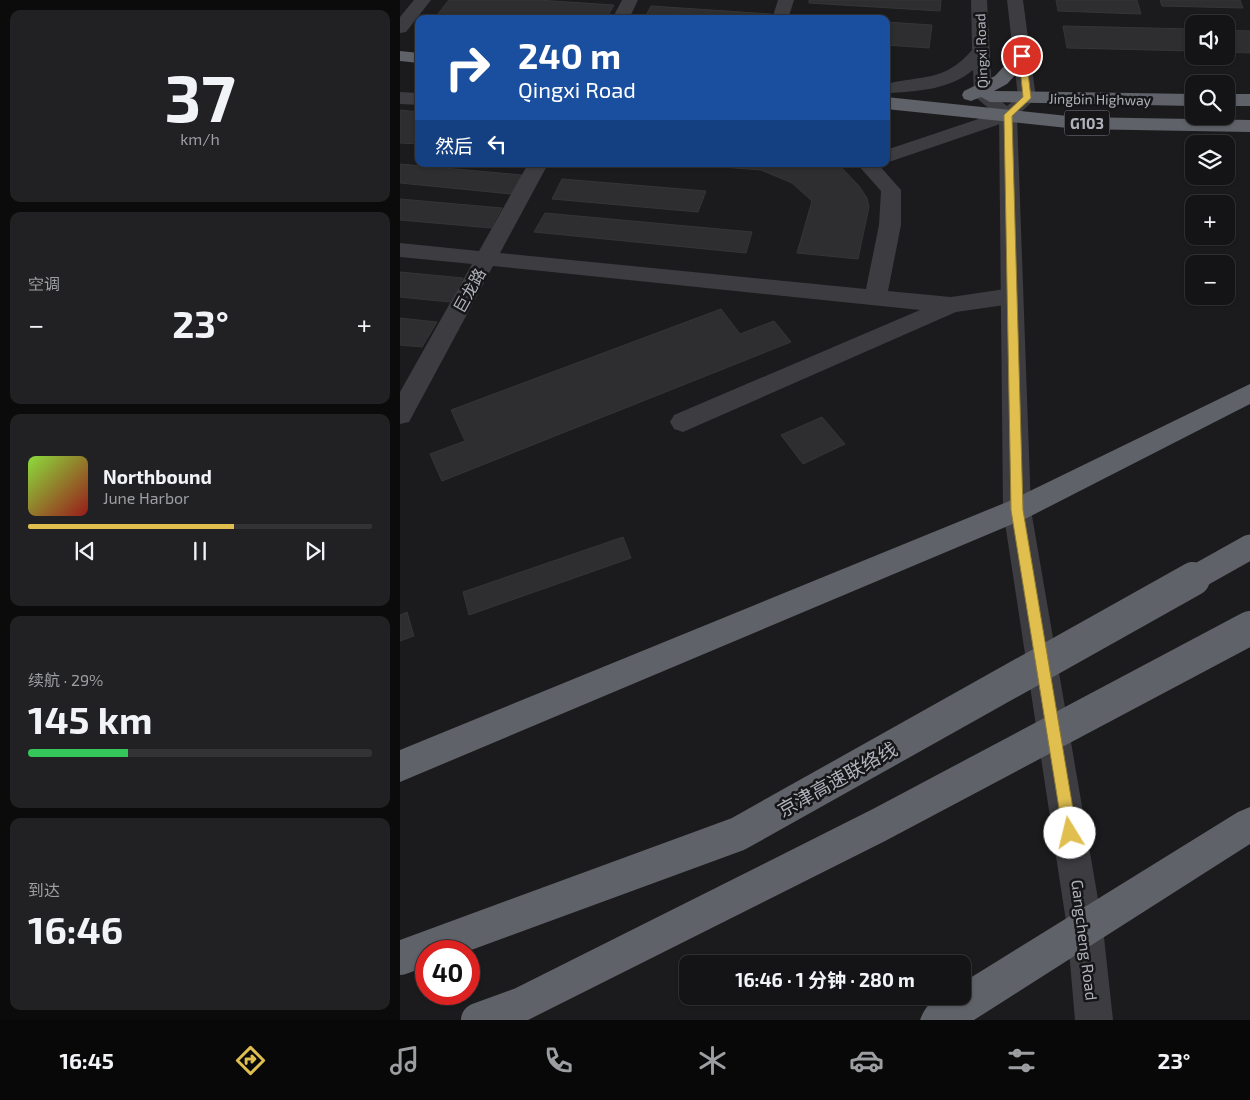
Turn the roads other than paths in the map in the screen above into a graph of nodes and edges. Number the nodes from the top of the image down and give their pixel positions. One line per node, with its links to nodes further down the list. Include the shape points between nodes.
1 (423, 0): 8 (street)
2 (630, 0): 6 (street)
3 (786, 0): 7 (street)
4 (979, 0): 9 (street, Qingxi Road)
5 (1015, 0): 11 (street)
6 (622, 15)
7 (781, 15)
8 (400, 28)
9 (981, 51): 15 (street, via 967,69 944,80); 18 (street, Qingxi Road)
10 (400, 56): 12 (highway)
11 (1022, 56): 18 (highway, via 1001,80); 25 (street)
12 (415, 58)
13 (400, 70): 14 (highway)
14 (415, 71)
15 (890, 93)
16 (890, 93): 18 (highway, Jingbin Highway / G103)
17 (890, 94): 24 (highway, Jingbin Highway / G103)
18 (980, 94): 24 (highway); 25 (highway, Jingbin Highway / G103); 25 (street, Qingxi Road)
19 (400, 98): 20 (street)
20 (415, 99)
21 (1185, 100): 25 (highway, Jingbin Highway / G103)
22 (1235, 100): 23 (highway)
23 (1250, 100)
24 (926, 105): 25 (highway, Jingbin Highway / G103)
25 (1018, 106): 26 (highway, Jingbin Highway / G103, via 1077,123); 27 (street); 33 (street, Gangcheng Road)
26 (1250, 126)
27 (890, 155)
28 (536, 167): 31 (street, 巨龙路)
29 (870, 167): 32 (street, via 891,190 890,225)
30 (400, 250): 31 (street)
31 (487, 258): 32 (street); 36 (street, 巨龙路)
32 (876, 296): 34 (street)
33 (1012, 296): 34 (street); 38 (street, Gangcheng Road)
34 (951, 305): 37 (street)
35 (1250, 393): 38 (highway)
36 (400, 415)
37 (683, 422)
38 (1017, 510): 41 (highway); 43 (street, Gangcheng Road)
39 (1250, 547): 44 (highway, 京津高速联络线, bridge, via 738,834)
40 (1250, 628): 45 (highway, bridge, via 879,825 522,1004)
41 (400, 766)
42 (1250, 824): 43 (highway)
43 (1085, 928): 46 (highway); 47 (street, Gangcheng Road)
44 (400, 958)
45 (478, 1020)
46 (939, 1020)
47 (1094, 1020)

